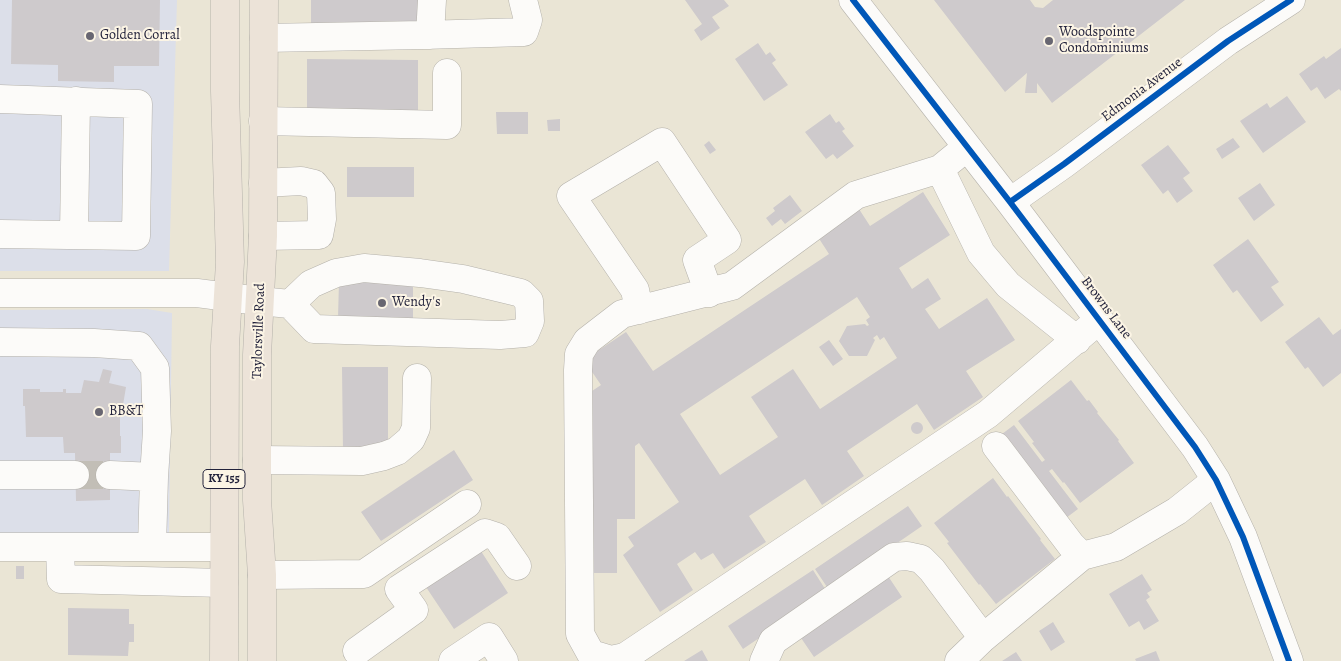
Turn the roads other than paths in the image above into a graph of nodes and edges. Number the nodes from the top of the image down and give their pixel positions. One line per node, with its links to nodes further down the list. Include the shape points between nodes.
1 (226, 0): 22 (main road, KY 155)
2 (264, 0): 8 (main road, Taylorsville Road / KY 155)
3 (432, 0): 7 (street)
4 (523, 0): 7 (street, via 528,20 524,32)
5 (853, 0): 13 (street, Browns Lane)
6 (1291, 0): 16 (street, Edmonia Avenue, via 1228,41)
7 (430, 35): 8 (street)
8 (264, 38): 12 (main road, Taylorsville Road / KY 155)
9 (447, 73): 12 (street, via 447,125)
10 (0, 99): 11 (street)
11 (76, 101): 18 (street); 18 (street, via 138,104 136,236)
12 (263, 120): 15 (main road, Taylorsville Road / KY 155)
13 (967, 147): 14 (street); 16 (street, Browns Lane)
14 (940, 169): 21 (street, via 856,195 732,286); 27 (street, via 982,253 1008,285)
15 (263, 183): 19 (main road, Taylorsville Road / KY 155); 19 (street, via 301,181 314,184 321,193 322,218 319,235)
16 (1010, 202): 26 (street, Browns Lane)
17 (0, 234): 18 (street)
18 (74, 235)
19 (263, 236): 23 (main road, Taylorsville Road / KY 155)
20 (0, 292): 22 (street, via 197,293)
21 (710, 293): 25 (street); 25 (street, via 697,260 727,240 662,142 572,196 635,290)
22 (228, 297): 23 (street); 41 (main road, KY 155)
23 (260, 302): 24 (street); 31 (main road, Taylorsville Road / KY 155)
24 (290, 304): 24 (street, via 314,329 500,335 525,333 530,321 529,301 521,293 463,279 364,268 311,284)
25 (639, 310): 27 (street, via 622,314 587,341 579,354 580,634 591,654 611,660 625,657 988,414)
26 (1099, 320): 27 (street); 36 (street, Browns Lane, via 1195,447)
27 (1077, 340)
28 (0, 342): 35 (street, via 139,346 155,368 157,431)
29 (417, 378): 31 (street, via 416,428 411,438 396,451 362,461)
30 (996, 446): 42 (street)
31 (257, 460): 44 (main road, Taylorsville Road / KY 155, via 256,500)
32 (0, 475): 33 (street)
33 (76, 475)
34 (110, 475): 35 (street)
35 (154, 477): 40 (street)
36 (1216, 480): 42 (street, via 1177,512 1116,547); 54 (street, Browns Lane, via 1243,537)
37 (467, 504): 44 (street, via 364,574)
38 (0, 547): 39 (street)
39 (60, 547): 40 (street); 45 (street, via 61,579)
40 (152, 547): 41 (street)
41 (224, 547): 45 (main road, KY 155)
42 (1082, 556): 46 (street)
43 (517, 566): 47 (street, via 497,537 485,532 399,589 414,610)
44 (262, 575): 49 (main road, Taylorsville Road / KY 155)
45 (224, 583): 48 (main road, KY 155)
46 (983, 638): 52 (street, via 932,570 921,560 894,556 773,641); 53 (street)
47 (355, 658)
48 (224, 661)
49 (262, 661)
50 (453, 661): 51 (street, via 489,637)
51 (504, 661)
52 (764, 661)
53 (959, 661)
54 (1289, 661)

